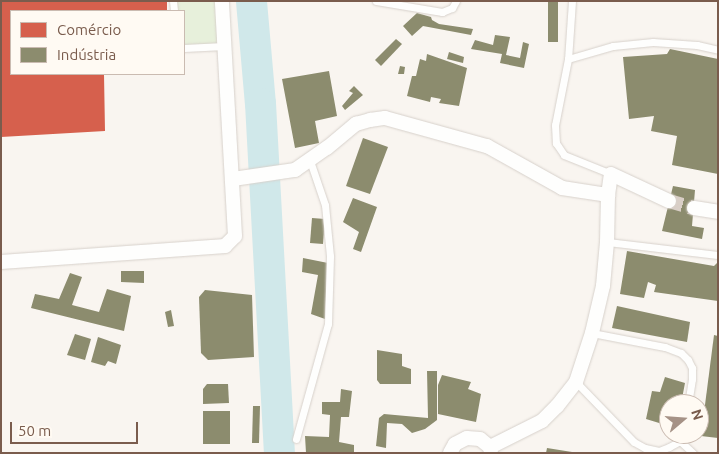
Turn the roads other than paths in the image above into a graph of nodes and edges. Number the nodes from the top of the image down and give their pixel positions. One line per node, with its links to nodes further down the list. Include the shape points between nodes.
1 (222, 1): 5 (street)
2 (456, 1): 4 (lane, via 452,8 442,12)
3 (572, 1): 8 (lane)
4 (381, 2)
5 (224, 46): 6 (lane); 11 (street)
6 (185, 48)
7 (718, 50): 8 (lane, via 654,42 613,46)
8 (568, 59): 10 (lane, via 555,126 556,142 564,155)
9 (310, 161): 11 (street, via 284,173); 12 (street, via 356,124 386,118 487,146 562,188); 22 (lane, via 325,205 330,256 328,324)
10 (611, 174): 12 (street); 13 (street)
11 (238, 179): 18 (street, via 235,236 225,246)
12 (608, 195): 16 (street)
13 (669, 201)
14 (694, 208): 15 (street)
15 (718, 212)
16 (607, 242): 17 (lane); 19 (street)
17 (718, 256)
18 (1, 262)
19 (592, 333): 20 (street); 21 (lane, via 681,353 692,368)
20 (576, 382): 23 (lane, via 634,442 659,451); 24 (street, via 542,421)
21 (690, 394)
22 (296, 439)
23 (671, 444)
24 (490, 450): 25 (street, via 480,439 467,438 455,444)
25 (450, 453)

